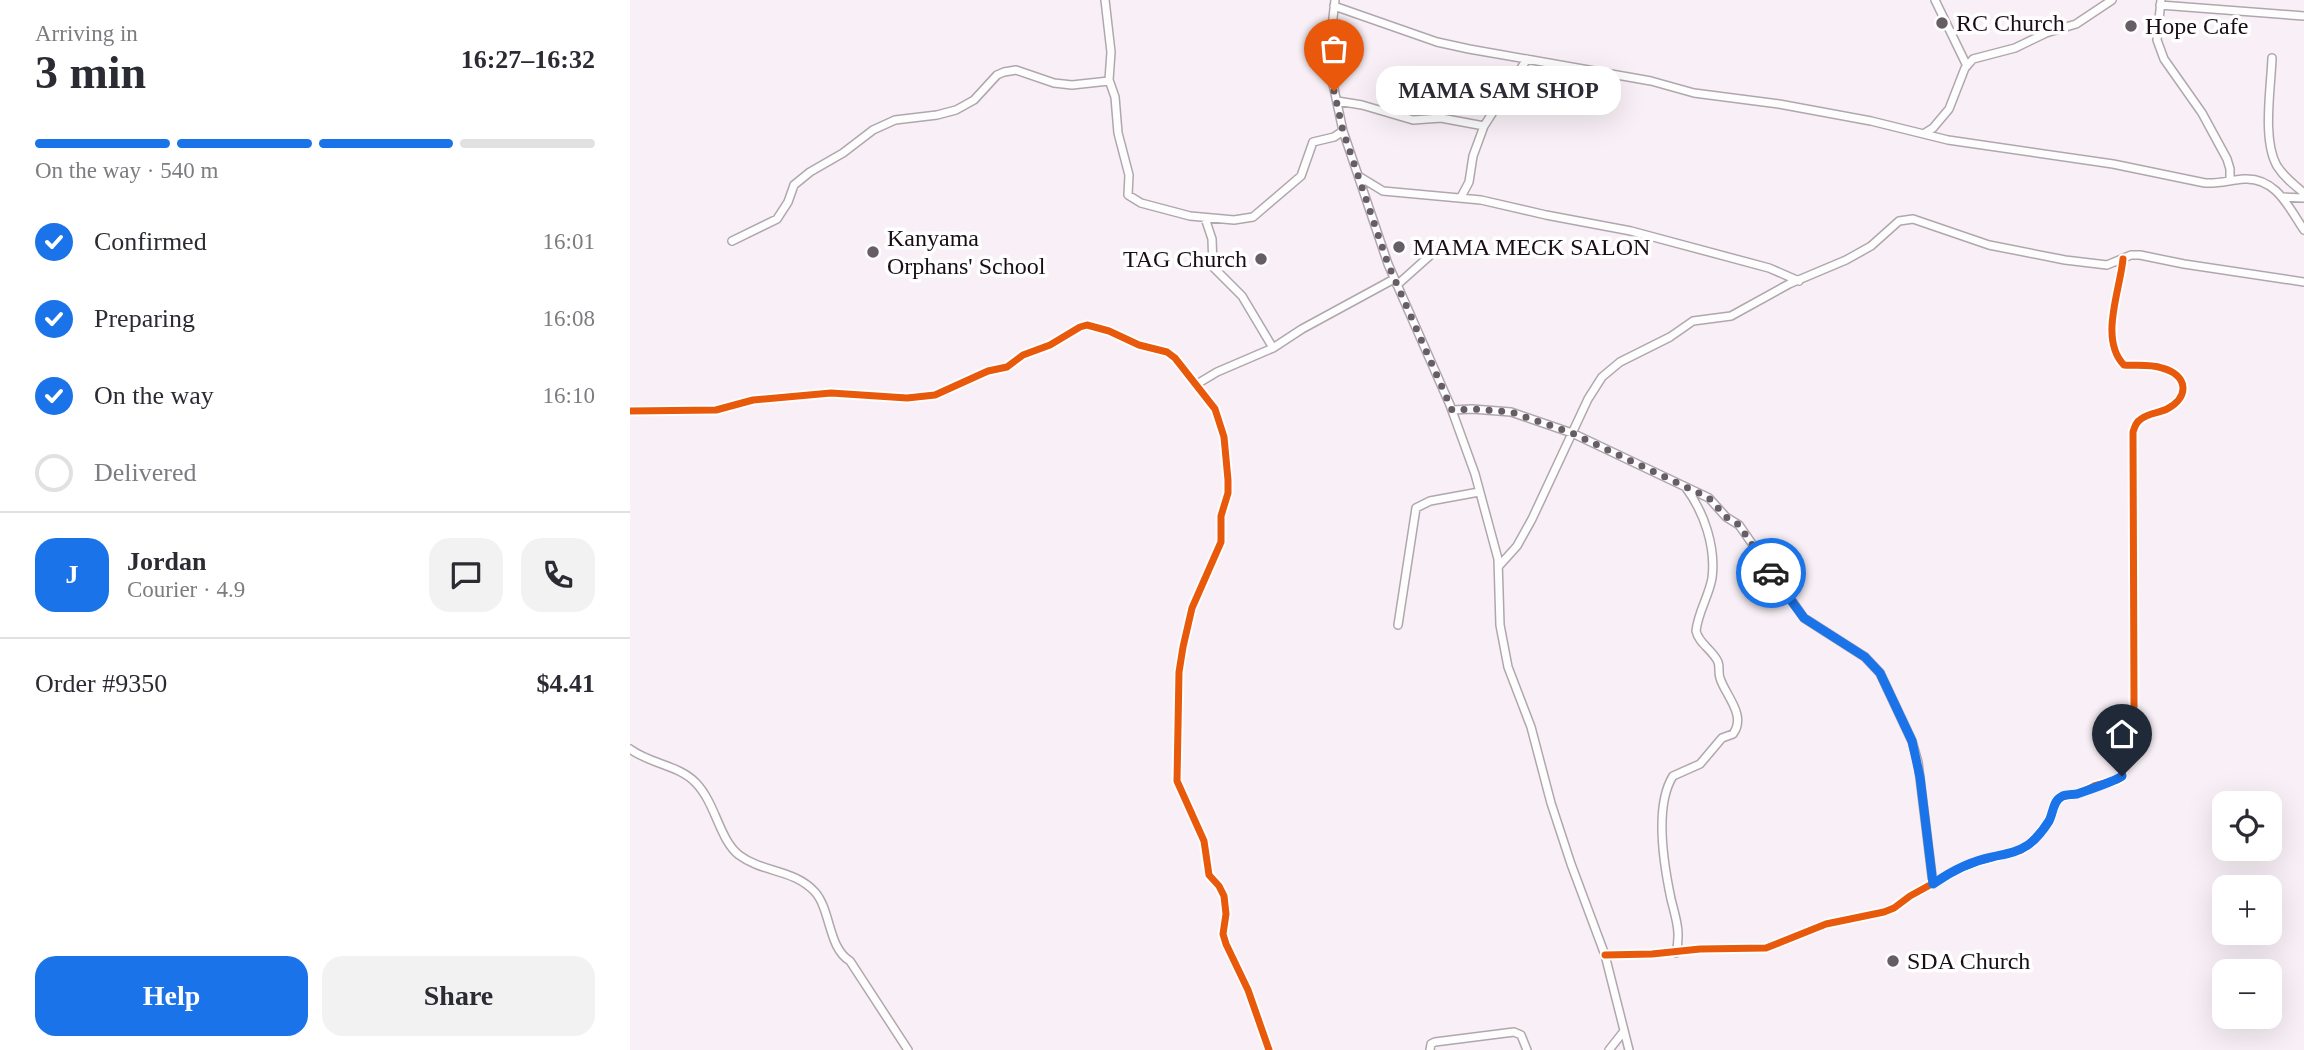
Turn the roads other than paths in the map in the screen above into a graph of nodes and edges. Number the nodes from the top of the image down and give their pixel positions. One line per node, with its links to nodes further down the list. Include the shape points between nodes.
1 (1105, 0): 10 (street)
2 (1935, 0): 9 (street)
3 (2112, 0): 9 (street, via 2076,24 2015,48 1979,56)
4 (2160, 2): 6 (street); 16 (street, via 2157,40 2164,59 2202,113 2227,159)
5 (1335, 3): 8 (street, via 1437,42); 11 (street, via 1329,46)
6 (2304, 16)
7 (2273, 58): 17 (street, via 2272,150 2276,165)
8 (1527, 59): 12 (street); 14 (street)
9 (1967, 66): 14 (street, via 1951,104)
10 (1109, 81): 20 (street, via 1129,175 1129,196 1167,211); 22 (street, via 1072,85 1016,70 1004,72 956,110 895,120 873,130 794,185 777,219)
11 (1336, 101): 12 (street, via 1413,120 1441,118); 13 (street)
12 (1484, 125): 18 (street)
13 (1343, 131): 15 (street); 20 (street, via 1313,142 1301,176 1258,214 1234,220)
14 (1925, 133): 16 (street, via 2205,183)
15 (1360, 176): 18 (street, via 1382,191); 26 (street)
16 (2231, 181): 19 (street, via 2263,181)
17 (2304, 195): 19 (street)
18 (1461, 197): 25 (street, via 1643,234 1769,268)
19 (2283, 197): 21 (street)
20 (1205, 218): 28 (street, via 1212,239 1213,267 1242,296)
21 (2304, 230)
22 (732, 241)
23 (1435, 251): 26 (street)
24 (2123, 259): 25 (street, via 2098,265 2036,256 1905,219 1871,246); 27 (street, via 2140,255); 38 (street, via 2111,322 2118,357 2124,365 2173,372 2184,386 2176,402 2145,416 2133,432 2134,713 2123,772 2117,780 2061,797 2042,831 2021,850 1979,860)
25 (1799, 281): 32 (street, via 1731,316 1693,321 1620,362 1596,383)
26 (1396, 282): 28 (street); 30 (street)
27 (2304, 282)
28 (1273, 348): 29 (street)
29 (1197, 384): 31 (street, via 1167,352 1087,325 1007,367 935,395 907,398 831,393 753,400 716,410); 43 (street, via 1215,409 1224,437 1228,493 1221,516 1221,541 1192,608 1182,646 1177,781 1204,841 1209,875 1224,896 1223,934)
30 (1452, 410): 32 (street, via 1511,412); 34 (street)
31 (630, 411)
32 (1572, 433): 33 (street); 35 (street, via 1532,519)
33 (1683, 485): 38 (street, via 1709,498 1739,525 1804,618 1865,657 1880,673 1912,741); 39 (street, via 1701,511 1712,562 1697,637 1717,659 1736,725 1733,734 1722,738 1700,764 1672,776 1663,798 1666,864 1679,932)
34 (1479, 492): 35 (street); 36 (street, via 1416,508)
35 (1499, 566): 40 (street, via 1500,625 1508,667)
36 (1398, 625)
37 (630, 749): 42 (street, via 694,780 740,855 771,872 796,878 816,893 840,953)
38 (1933, 884): 39 (street, via 1894,908 1826,924 1772,946)
39 (1676, 953): 40 (street)
40 (1605, 955): 41 (street)
41 (1624, 1031): 46 (street); 47 (street)
42 (908, 1050)
43 (1269, 1050)
44 (1430, 1050): 45 (street, via 1435,1042 1514,1032 1521,1035)
45 (1527, 1050)
46 (1609, 1050)
47 (1629, 1050)

